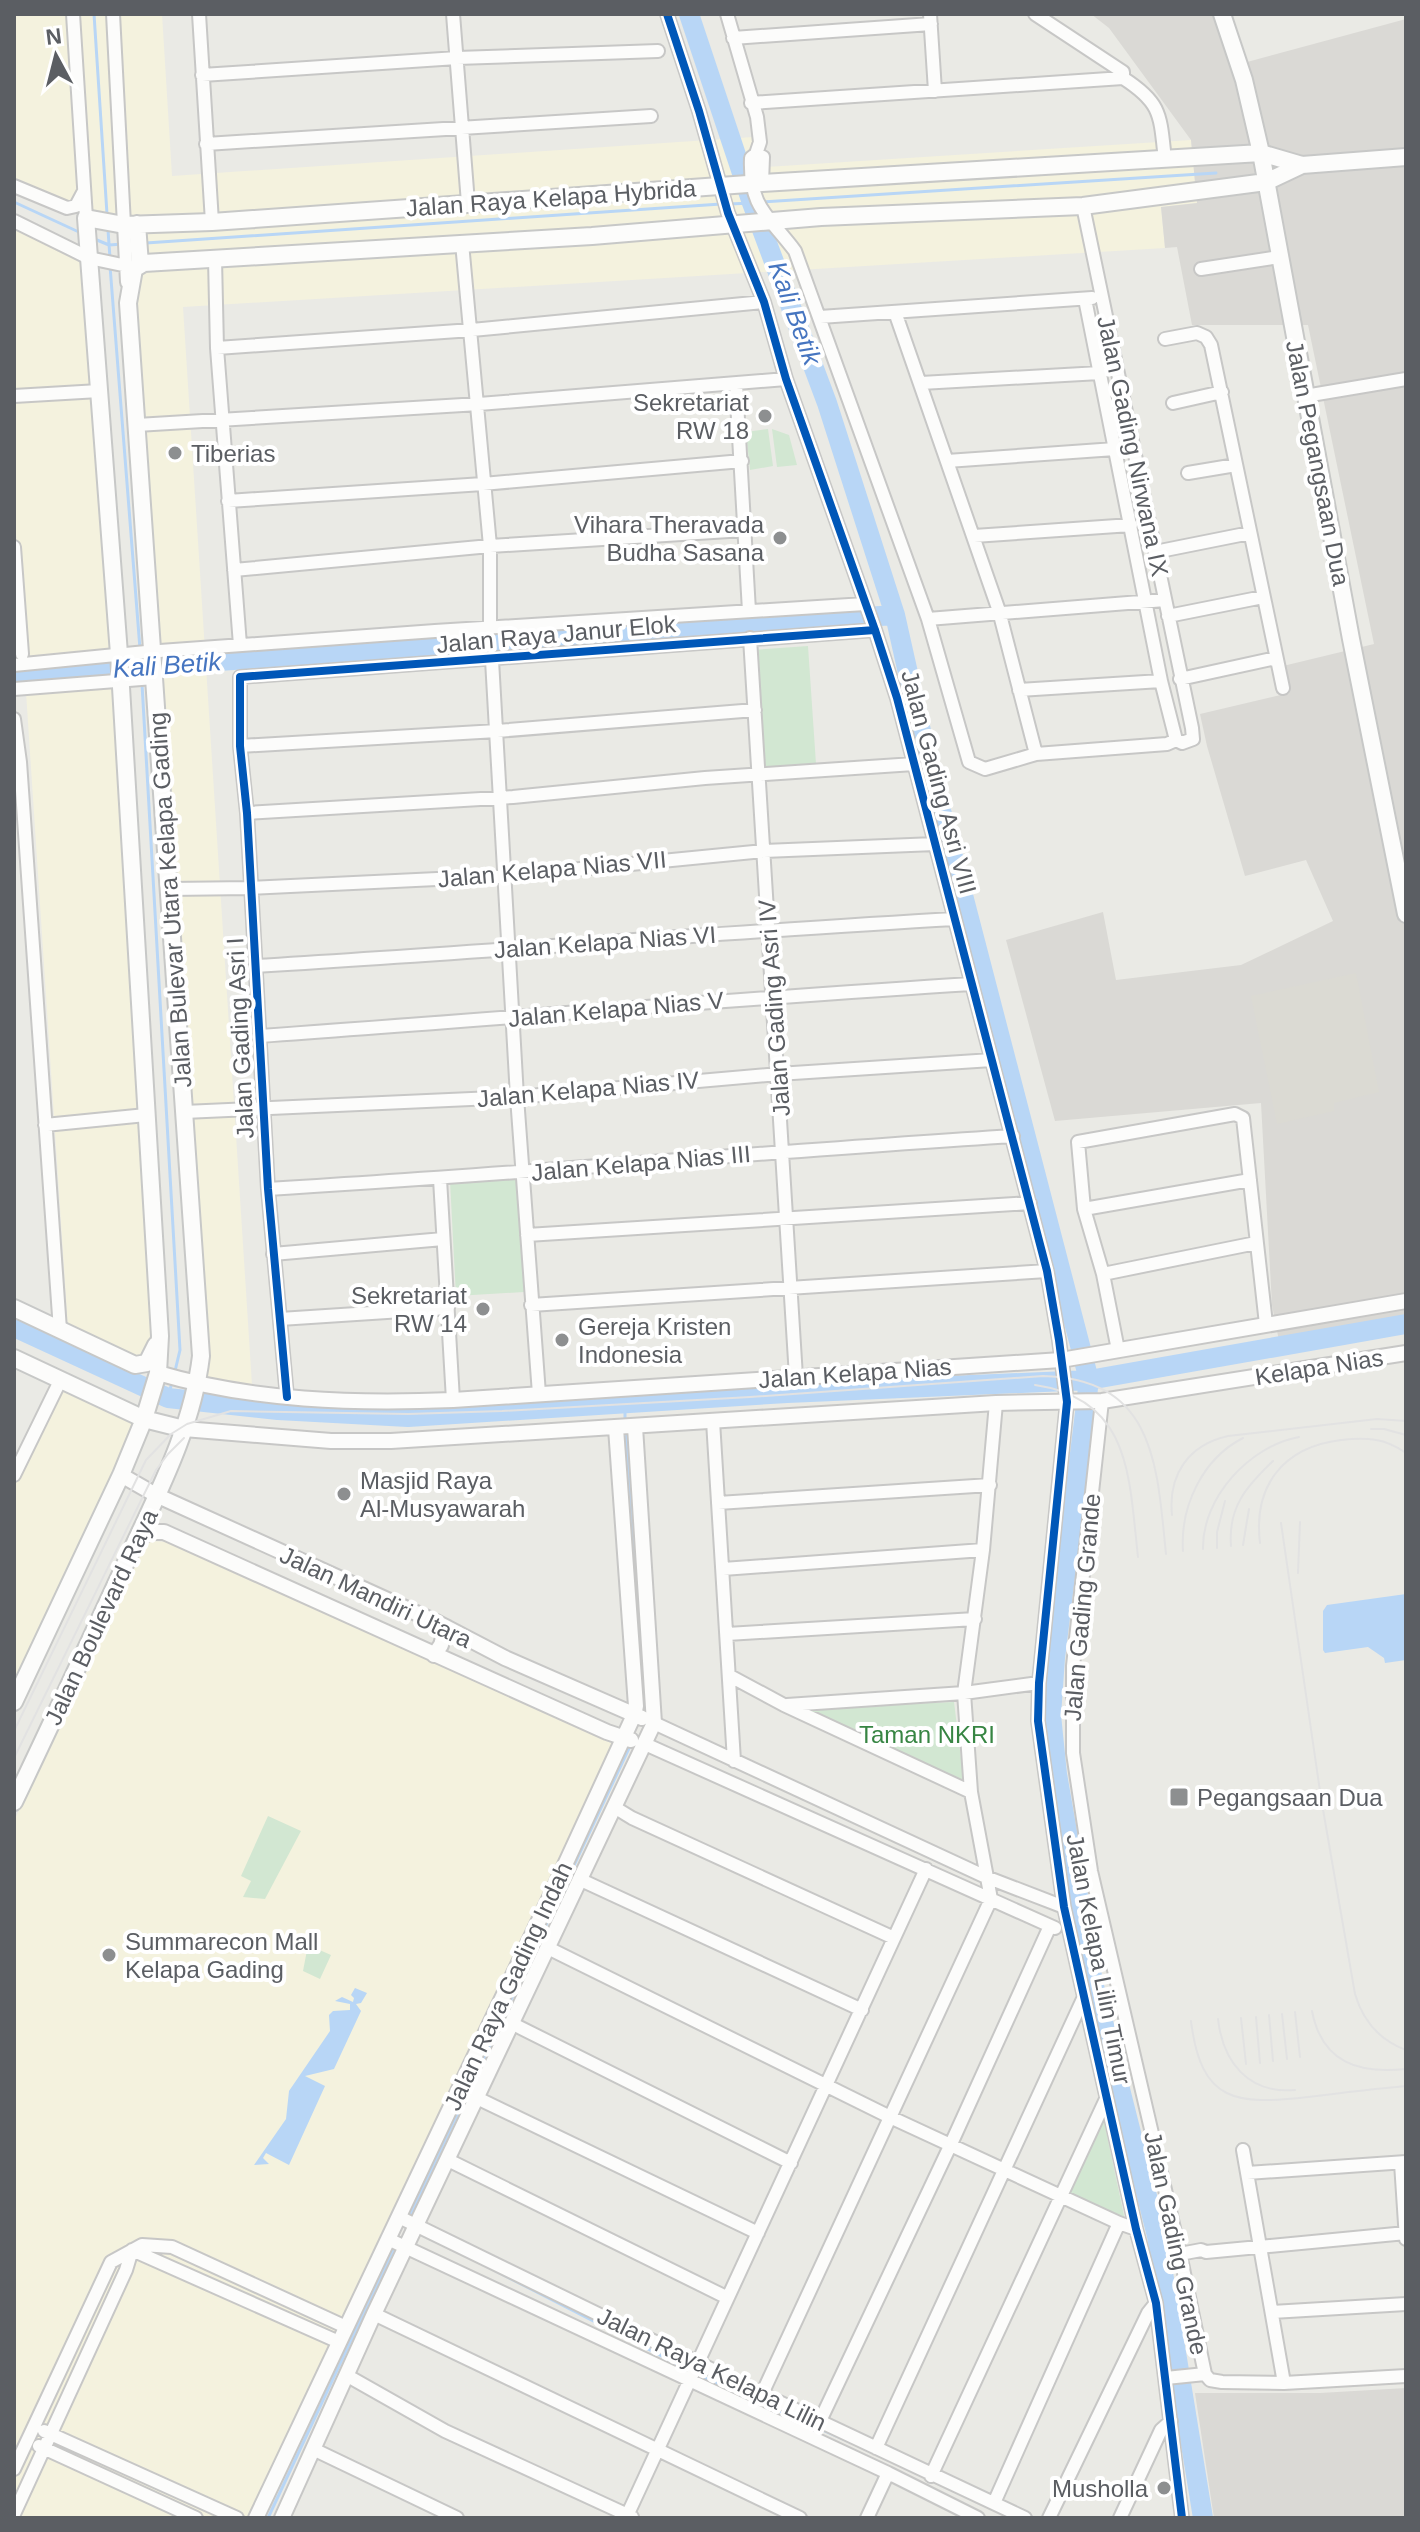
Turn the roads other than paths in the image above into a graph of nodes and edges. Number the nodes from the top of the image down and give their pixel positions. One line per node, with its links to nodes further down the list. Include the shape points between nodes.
1 (73, 14): 27 (street)
2 (113, 14): 41 (street)
3 (199, 14): 13 (street)
4 (453, 14): 12 (street)
5 (667, 14): 32 (street, Jalan Gading Asri VIII)
6 (727, 14): 10 (street)
7 (1035, 14): 14 (street, via 1123,72)
8 (1222, 14): 19 (main road, Jalan Pegangsaan Dua)
9 (931, 19): 10 (street); 15 (street)
10 (733, 38): 16 (street)
11 (658, 51): 12 (street)
12 (457, 58): 13 (street); 18 (street)
13 (202, 75): 20 (street)
14 (1123, 78): 15 (street); 25 (street, via 1146,93 1157,109)
15 (935, 91): 16 (street)
16 (751, 103): 31 (street, via 760,133 751,158)
17 (651, 116): 18 (street)
18 (462, 128): 20 (street); 33 (street)
19 (1256, 134): 21 (main road, Jalan Pegangsaan Dua); 23 (main road, via 1244,146)
20 (206, 144): 39 (street)
21 (1261, 153): 22 (main road, Jalan Raya Kelapa Hybrida); 26 (main road, Jalan Raya Kelapa Hybrida); 28 (main road, Jalan Pegangsaan Dua)
22 (1236, 156): 23 (main road, Jalan Raya Kelapa Hybrida); 29 (main road, via 1245,170)
23 (1217, 157): 25 (main road, Jalan Raya Kelapa Hybrida)
24 (1406, 157): 26 (main road, Jalan Raya Kelapa Hybrida)
25 (1165, 160): 31 (main road, Jalan Raya Kelapa Hybrida)
26 (1302, 165): 28 (main road, Jalan Raya Kelapa Hybrida)
27 (84, 182): 30 (street, via 81,201 67,208); 36 (street)
28 (1266, 182): 29 (main road, Jalan Raya Kelapa Hybrida); 43 (main road, Jalan Pegangsaan Dua)
29 (1241, 184): 34 (main road, Jalan Raya Kelapa Hybrida)
30 (14, 186)
31 (754, 186): 32 (main road, Jalan Raya Kelapa Hybrida); 35 (street)
32 (724, 190): 33 (main road, Jalan Raya Kelapa Hybrida); 38 (street, Jalan Gading Asri VIII)
33 (468, 203): 39 (main road, Jalan Raya Kelapa Hybrida)
34 (1083, 206): 35 (main road, Jalan Raya Kelapa Hybrida); 46 (street, Jalan Gading Nirwana IX)
35 (764, 217): 38 (main road, Jalan Raya Kelapa Hybrida); 50 (street, via 795,251)
36 (88, 220): 41 (main road, Jalan Raya Kelapa Hybrida); 42 (main road, Jalan Bulevar Utara Kelapa Gading)
37 (14, 221): 42 (street, Jalan Raya Kelapa Hybrida)
38 (734, 221): 40 (main road, Jalan Raya Kelapa Hybrida); 48 (street, Jalan Gading Asri VIII)
39 (212, 222): 41 (main road, Jalan Raya Kelapa Hybrida)
40 (462, 243): 44 (main road, Jalan Raya Kelapa Hybrida); 51 (street)
41 (129, 245): 42 (street, Jalan Raya Kelapa Hybrida); 44 (main road, Jalan Raya Kelapa Hybrida); 66 (main road, Jalan Bulevar Utara Kelapa Gading)
42 (91, 256): 59 (main road, Jalan Bulevar Utara Kelapa Gading)
43 (1279, 257): 45 (street); 62 (main road, Jalan Pegangsaan Dua)
44 (215, 259): 53 (street)
45 (1201, 269)
46 (1102, 297): 47 (street); 80 (street, Jalan Gading Nirwana IX)
47 (1085, 299): 49 (street); 54 (street, Jalan Gading Nirwana IX)
48 (764, 302): 51 (street); 55 (street, Jalan Gading Asri VIII)
49 (895, 312): 50 (street); 57 (street)
50 (820, 317): 90 (street)
51 (472, 330): 53 (street); 64 (street)
52 (1165, 339): 60 (street, via 1197,333 1206,337)
53 (217, 348): 65 (street)
54 (1100, 373): 57 (street); 67 (street, Jalan Gading Nirwana IX)
55 (786, 379): 58 (street); 86 (street, Jalan Gading Asri VIII)
56 (1406, 379): 62 (street)
57 (921, 383): 69 (street)
58 (736, 384): 64 (street); 68 (street)
59 (99, 391): 61 (street); 95 (main road, Jalan Bulevar Utara Kelapa Gading)
60 (1222, 392): 63 (street); 70 (street)
61 (14, 396)
62 (1305, 396): 122 (main road, Jalan Pegangsaan Dua)
63 (1173, 403)
64 (479, 404): 65 (street); 72 (street)
65 (222, 421): 66 (street); 73 (street)
66 (137, 425): 99 (main road, Jalan Bulevar Utara Kelapa Gading)
67 (1115, 449): 69 (street); 74 (street, Jalan Gading Nirwana IX)
68 (742, 461): 72 (street); 75 (street)
69 (947, 461): 77 (street)
70 (1236, 465): 71 (street); 76 (street)
71 (1188, 473)
72 (483, 484): 73 (street); 78 (street)
73 (228, 501): 81 (street)
74 (1131, 525): 77 (street); 85 (street, Jalan Gading Nirwana IX)
75 (745, 530): 78 (street); 87 (street)
76 (1250, 533): 80 (street); 83 (street)
77 (974, 536): 88 (street)
78 (490, 546): 81 (street); 91 (street)
79 (14, 547): 82 (street)
80 (1155, 552): 84 (street, Jalan Gading Nirwana IX)
81 (234, 570): 94 (street)
82 (15, 578): 97 (street)
83 (1263, 597): 89 (street); 96 (street)
84 (1165, 600): 85 (street, Jalan Gading Nirwana IX); 89 (street)
85 (1146, 601): 88 (street); 103 (street)
86 (866, 605): 87 (street, Jalan Raya Janur Elok); 92 (street, Jalan Gading Asri VIII)
87 (749, 611): 91 (street, Jalan Raya Janur Elok)
88 (999, 611): 90 (street); 106 (street)
89 (1168, 616): 102 (street)
90 (928, 619): 112 (street, via 969,762 985,769)
91 (490, 629): 94 (street, Jalan Raya Janur Elok)
92 (875, 629): 93 (street, Jalan Raya Janur Elok); 113 (street, Jalan Gading Asri VIII)
93 (750, 638): 98 (street, Jalan Raya Janur Elok); 107 (street, Jalan Gading Asri IV)
94 (240, 645): 99 (street, Jalan Raya Janur Elok)
95 (121, 655): 97 (street, Jalan Raya Janur Elok); 99 (street, Jalan Raya Janur Elok); 101 (main road, Jalan Bulevar Utara Kelapa Gading)
96 (1276, 658): 102 (street); 104 (street)
97 (18, 660)
98 (492, 660): 100 (street, Jalan Raya Janur Elok); 109 (street)
99 (152, 665): 101 (street, Jalan Raya Janur Elok); 121 (main road, Jalan Bulevar Utara Kelapa Gading)
100 (240, 677): 111 (street, Jalan Gading Asri I)
101 (121, 678): 105 (street, Jalan Raya Janur Elok); 136 (main road, Jalan Bulevar Utara Kelapa Gading)
102 (1180, 679): 110 (street, via 1193,736 1186,742)
103 (1161, 681): 106 (street); 110 (street)
104 (1283, 688)
105 (14, 689)
106 (1019, 690): 112 (street)
107 (755, 710): 109 (street); 114 (street, Jalan Gading Asri IV)
108 (14, 719): 137 (street)
109 (497, 731): 111 (street); 115 (street)
110 (1176, 740): 112 (street)
111 (240, 746): 116 (street, Jalan Gading Asri I)
112 (1036, 754)
113 (914, 764): 114 (street); 117 (street, Jalan Gading Asri VIII)
114 (759, 774): 115 (street); 118 (street, Jalan Gading Asri IV)
115 (500, 798): 116 (street); 119 (street)
116 (247, 813): 120 (street, Jalan Gading Asri I)
117 (935, 844): 118 (street, Jalan Kelapa Nias VII); 123 (street, Jalan Gading Asri VIII)
118 (764, 851): 119 (street, Jalan Kelapa Nias VII); 124 (street, Jalan Gading Asri IV)
119 (505, 875): 120 (street, Jalan Kelapa Nias VII); 125 (street)
120 (251, 888): 121 (street, Jalan Kelapa Nias VII); 126 (street, Jalan Gading Asri I)
121 (169, 889): 135 (main road, Jalan Bulevar Utara Kelapa Gading)
122 (1406, 914)
123 (955, 919): 124 (street, Jalan Kelapa Nias VI); 127 (street, Jalan Gading Asri VIII)
124 (769, 930): 125 (street, Jalan Kelapa Nias VI); 128 (street, Jalan Gading Asri IV)
125 (508, 950): 126 (street, Jalan Kelapa Nias VI); 129 (street)
126 (255, 966): 130 (street, Jalan Gading Asri I)
127 (972, 984): 128 (street, Jalan Kelapa Nias V); 131 (street, Jalan Gading Asri VIII)
128 (773, 996): 129 (street, Jalan Kelapa Nias V); 132 (street, Jalan Gading Asri IV)
129 (512, 1018): 130 (street, Jalan Kelapa Nias V); 133 (street)
130 (260, 1036): 134 (street, Jalan Gading Asri I)
131 (992, 1060): 132 (street, Jalan Kelapa Nias IV); 138 (street, Jalan Gading Asri VIII)
132 (778, 1074): 133 (street, Jalan Kelapa Nias IV); 139 (street, Jalan Gading Asri IV)
133 (517, 1097): 134 (street, Jalan Kelapa Nias IV); 140 (street)
134 (263, 1108): 135 (street, Jalan Kelapa Nias IV); 143 (street, Jalan Gading Asri I)
135 (184, 1112): 170 (main road, Jalan Bulevar Utara Kelapa Gading, via 201,1356)
136 (146, 1115): 137 (street); 161 (main road, Jalan Bulevar Utara Kelapa Gading)
137 (45, 1125): 160 (street)
138 (1013, 1136): 139 (street, Jalan Kelapa Nias III); 144 (street, Jalan Gading Asri VIII)
139 (783, 1151): 140 (street, Jalan Kelapa Nias III); 146 (street, Jalan Gading Asri IV)
140 (522, 1173): 141 (street, Jalan Kelapa Nias III); 147 (street)
141 (440, 1179): 143 (street, Jalan Kelapa Nias III); 148 (street)
142 (1250, 1180): 145 (street); 145 (street, via 1239,1114 1078,1142); 149 (street)
143 (268, 1189): 150 (street, Jalan Gading Asri I)
144 (1030, 1203): 146 (street); 151 (street, Jalan Gading Asri VIII)
145 (1084, 1209): 152 (street)
146 (787, 1219): 147 (street); 153 (street, Jalan Gading Asri IV)
147 (527, 1235): 155 (street)
148 (443, 1239): 150 (street); 157 (street)
149 (1256, 1243): 152 (street); 159 (street)
150 (273, 1254): 158 (street, Jalan Gading Asri I)
151 (1047, 1271): 153 (street); 165 (street, Jalan Gading Asri VIII)
152 (1103, 1274): 162 (street)
153 (791, 1288): 155 (street); 166 (street, Jalan Gading Asri IV)
154 (1406, 1301): 159 (street, Jalan Kelapa Nias)
155 (531, 1305): 171 (street)
156 (14, 1308): 160 (main road)
157 (448, 1308): 158 (street); 173 (street)
158 (280, 1319): 172 (street, Jalan Gading Asri I)
159 (1266, 1324): 162 (street, Jalan Kelapa Nias)
160 (60, 1330): 161 (main road, via 138,1366 147,1363)
161 (160, 1336): 167 (main road, Jalan Bulevar Utara Kelapa Gading)
162 (1118, 1350): 165 (street, Jalan Kelapa Nias)
163 (1406, 1353): 169 (street, Kelapa Nias)
164 (14, 1358): 168 (main road)
165 (1066, 1361): 166 (street, Jalan Kelapa Nias); 174 (street, Jalan Gading Asri VIII)
166 (796, 1377): 171 (street, Jalan Kelapa Nias)
167 (159, 1378): 170 (street, Jalan Kelapa Nias); 177 (main road, Jalan Bulevar Utara Kelapa Gading)
168 (61, 1379): 177 (main road); 182 (street)
169 (1232, 1381): 175 (street, Jalan Kelapa Nias)
170 (192, 1385): 172 (street, Jalan Kelapa Nias); 181 (main road, Jalan Bulevar Utara Kelapa Gading)
171 (539, 1394): 173 (street, Jalan Kelapa Nias)
172 (287, 1397): 173 (street, Jalan Kelapa Nias)
173 (453, 1400)
174 (1069, 1402): 175 (street, Jalan Kelapa Nias); 176 (street, Jalan Kelapa Nias); 198 (street, Jalan Kelapa Lilin Timur)
175 (1096, 1402): 244 (street, Jalan Gading Grande, via 1073,1666 1073,1753 1091,1871)
176 (996, 1403): 178 (street, Jalan Kelapa Nias); 185 (street)
177 (145, 1413): 181 (main road); 184 (main road, Jalan Boulevard Raya)
178 (713, 1421): 179 (street, Jalan Kelapa Nias); 187 (street)
179 (635, 1427): 180 (street, Jalan Kelapa Nias); 203 (street, Jalan Raya Gading Indah)
180 (616, 1428): 181 (street, Jalan Kelapa Nias, via 360,1442); 202 (street, Jalan Raya Gading Indah)
181 (184, 1429): 186 (main road, Jalan Boulevard Raya)
182 (18, 1455): 183 (street)
183 (14, 1475)
184 (121, 1475): 186 (street, Jalan Mandiri Utara); 200 (main road, Jalan Boulevard Raya)
185 (990, 1485): 187 (street); 189 (street)
186 (156, 1495): 188 (main road, Jalan Boulevard Raya); 192 (street, Jalan Mandiri Utara)
187 (718, 1503): 190 (street)
188 (137, 1538): 195 (street, Jalan Mandiri Utara, via 164,1532); 208 (main road, Jalan Boulevard Raya)
189 (983, 1550): 190 (street); 191 (street)
190 (723, 1569): 193 (street)
191 (975, 1619): 193 (street); 199 (street)
192 (446, 1627): 194 (street, Jalan Mandiri Utara); 195 (street)
193 (727, 1634): 197 (street)
194 (465, 1638): 196 (street); 202 (street, Jalan Mandiri Utara)
195 (434, 1655): 196 (street, Jalan Mandiri Utara)
196 (453, 1663): 204 (street, Jalan Mandiri Utara)
197 (730, 1676): 201 (street); 206 (street)
198 (1039, 1683): 199 (street); 214 (street, Jalan Kelapa Lilin Timur, via 1038,1721)
199 (964, 1693): 201 (street); 207 (street)
200 (14, 1701)
201 (784, 1705): 207 (street)
202 (634, 1715): 203 (street, Jalan Mandiri Utara); 204 (street, Jalan Raya Gading Indah)
203 (654, 1723): 205 (street, Jalan Raya Gading Indah); 206 (street)
204 (625, 1738): 205 (street, Jalan Mandiri Utara); 234 (street, Jalan Raya Gading Indah)
205 (645, 1744): 209 (street, Jalan Raya Gading Indah); 210 (street)
206 (734, 1761): 211 (street)
207 (971, 1792): 211 (street)
208 (14, 1802)
209 (614, 1807): 212 (street, Jalan Raya Gading Indah); 217 (street)
210 (926, 1869): 213 (street); 217 (street)
211 (986, 1877): 213 (street); 214 (street)
212 (581, 1880): 218 (street, Jalan Raya Gading Indah); 220 (street)
213 (991, 1899): 215 (street); 225 (street)
214 (1064, 1907): 216 (street, Jalan Kelapa Lilin Timur)
215 (1050, 1926): 216 (street); 226 (street)
216 (1069, 1935): 219 (street, Jalan Kelapa Lilin Timur)
217 (894, 1938): 220 (street)
218 (548, 1948): 221 (street, Jalan Raya Gading Indah); 222 (street)
219 (1083, 1999): 224 (street, Jalan Kelapa Lilin Timur); 231 (street)
220 (862, 2010): 222 (street)
221 (513, 2024): 223 (street, Jalan Raya Gading Indah); 230 (street)
222 (824, 2084): 225 (street); 230 (street)
223 (477, 2098): 228 (street, Jalan Raya Gading Indah); 238 (street)
224 (1106, 2099): 233 (street); 237 (street, Jalan Kelapa Lilin Timur)
225 (890, 2117): 226 (street); 262 (street)
226 (951, 2144): 231 (street); 264 (street)
227 (1243, 2150): 232 (street)
228 (448, 2160): 236 (street, Jalan Raya Gading Indah); 249 (street)
229 (1404, 2162): 232 (street); 239 (street)
230 (791, 2163): 238 (street)
231 (1005, 2169): 233 (street); 269 (street)
232 (1247, 2173): 242 (street)
233 (1063, 2197): 235 (street); 275 (street)
234 (399, 2217): 236 (street, Jalan Raya Kelapa Lilin); 241 (street, Jalan Raya Gading Indah)
235 (1119, 2223): 237 (street); 277 (street)
236 (418, 2226): 241 (street, Jalan Raya Gading Indah); 256 (street, Jalan Raya Kelapa Lilin)
237 (1136, 2229): 250 (street, Jalan Kelapa Lilin Timur)
238 (758, 2233): 249 (street)
239 (1406, 2233): 240 (street); 242 (street)
240 (1406, 2239)
241 (397, 2244): 253 (street, Jalan Raya Gading Indah); 254 (street, Jalan Raya Gading Indah); 256 (street, Jalan Raya Kelapa Lilin)
242 (1259, 2245): 244 (street); 252 (street)
243 (137, 2248): 245 (street, via 172,2247); 247 (street); 265 (street, via 111,2262); 266 (street)
244 (1181, 2259): 257 (street, Jalan Gading Grande)
245 (217, 2268): 246 (street); 247 (street)
246 (232, 2275): 248 (street); 254 (street)
247 (211, 2284): 248 (street)
248 (226, 2290): 255 (street)
249 (726, 2297): 256 (street)
250 (1156, 2303): 260 (street, Jalan Kelapa Lilin Timur); 289 (street)
251 (1406, 2304): 252 (street)
252 (1272, 2312): 261 (street)
253 (374, 2314): 258 (street, Jalan Raya Gading Indah); 271 (street)
254 (346, 2327): 255 (street, Jalan Raya Gading Indah)
255 (339, 2342): 283 (street, Jalan Raya Gading Indah)
256 (693, 2372): 262 (street, Jalan Raya Kelapa Lilin); 271 (street); 274 (street, Jalan Raya Kelapa Lilin)
257 (1203, 2374): 260 (street); 261 (street, via 1215,2381)
258 (346, 2375): 270 (street, Jalan Raya Gading Indah); 280 (street, via 445,2431)
259 (1406, 2376): 261 (street)
260 (1168, 2380): 263 (street, Jalan Kelapa Lilin Timur)
261 (1284, 2383)
262 (762, 2394): 264 (street, Jalan Raya Kelapa Lilin)
263 (1170, 2417): 290 (street); 291 (street, Jalan Kelapa Lilin Timur)
264 (820, 2421): 269 (street, Jalan Raya Kelapa Lilin)
265 (34, 2426): 266 (street); 267 (street)
266 (50, 2434): 268 (street); 272 (street)
267 (27, 2442): 268 (street); 273 (street)
268 (43, 2448): 276 (street); 279 (street)
269 (876, 2448): 275 (street, Jalan Raya Kelapa Lilin)
270 (313, 2449): 284 (street, Jalan Raya Gading Indah); 285 (street)
271 (657, 2450): 280 (street); 286 (street)
272 (126, 2468): 276 (street); 282 (street)
273 (14, 2469)
274 (888, 2473): 278 (street, Jalan Raya Kelapa Lilin); 287 (street)
275 (931, 2476): 278 (street, Jalan Raya Kelapa Lilin)
276 (119, 2483): 281 (street)
277 (994, 2503): 278 (street, Jalan Raya Kelapa Lilin); 288 (street, Jalan Raya Kelapa Lilin)
278 (973, 2508)
279 (14, 2514)
280 (630, 2517)
281 (196, 2518)
282 (237, 2518)
283 (256, 2518)
284 (282, 2518)
285 (457, 2518)
286 (800, 2518)
287 (867, 2518)
288 (1025, 2518)
289 (1049, 2518)
290 (1120, 2518)
291 (1182, 2518)

